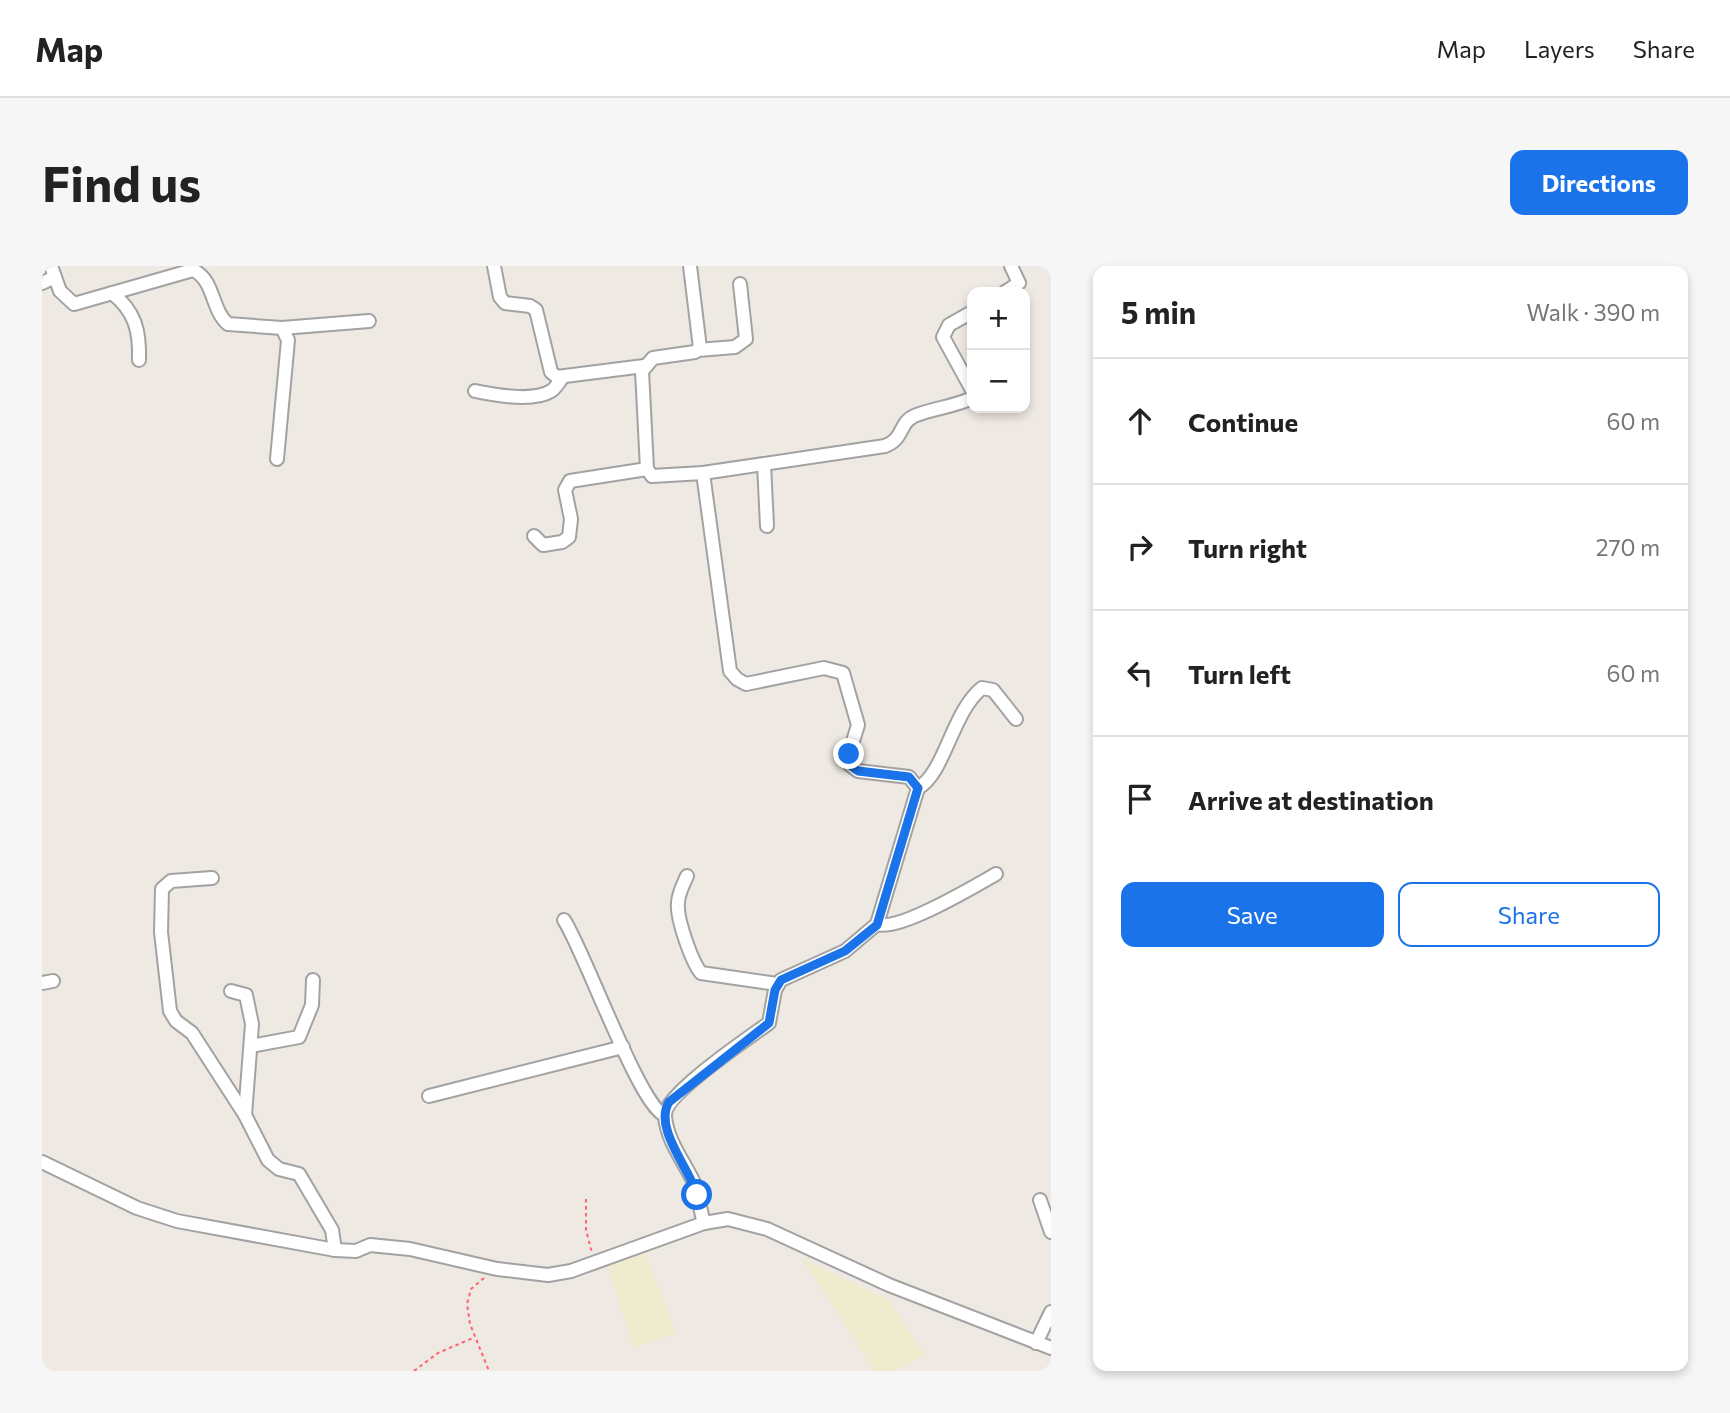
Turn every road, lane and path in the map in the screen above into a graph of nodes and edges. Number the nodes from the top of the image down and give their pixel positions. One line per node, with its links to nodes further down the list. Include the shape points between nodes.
1 (495, 266): 15 (street, via 505,303 536,310 551,372)
2 (690, 266): 12 (street)
3 (1012, 266): 7 (street, via 1019,283)
4 (53, 271): 5 (street); 8 (street, via 60,291 75,304)
5 (42, 283)
6 (740, 284): 12 (street, via 746,340 735,347)
7 (1013, 287)
8 (111, 293): 11 (street, via 193,270 205,279 228,324); 13 (street, via 137,322)
9 (967, 315): 16 (street, via 949,326 943,337)
10 (369, 321): 11 (street)
11 (282, 328): 19 (street, via 288,340)
12 (698, 350): 14 (street, via 653,358)
13 (139, 360)
14 (643, 366): 15 (street); 21 (street)
15 (562, 378): 17 (street, via 550,393 508,396)
16 (967, 381)
17 (475, 391)
18 (967, 400): 20 (street, via 915,416 906,422 896,441 884,446)
19 (277, 459)
20 (764, 464): 22 (street); 23 (street)
21 (647, 470): 22 (street, via 652,476); 24 (street, via 570,481 565,490 571,519 569,537 543,545)
22 (703, 473): 26 (street, via 730,671 746,684 824,668 839,671 846,679 858,725 850,765 858,771 909,777)
23 (767, 526)
24 (534, 536)
25 (1016, 719): 26 (street, via 993,690 982,688 969,699 934,769)
26 (918, 788): 31 (street)
27 (996, 873): 31 (street, via 905,919)
28 (687, 876): 33 (street, via 677,905 701,974)
29 (212, 878): 38 (street, via 168,881 162,889 161,932 170,1011 192,1033)
30 (564, 920): 36 (street)
31 (877, 925): 33 (street, via 845,951)
32 (313, 981): 35 (street, via 312,1005 299,1037)
33 (777, 984): 39 (street, via 769,1023 683,1089 669,1102)
34 (231, 991): 35 (street, via 246,995)
35 (251, 1046): 38 (street)
36 (623, 1047): 37 (street); 39 (street, via 649,1102)
37 (429, 1096)
38 (245, 1115): 45 (street, via 268,1160 279,1169 299,1174 332,1230)
39 (664, 1115): 43 (street, via 673,1146 695,1186)
40 (42, 1162): 45 (street, via 137,1208 177,1221)
41 (586, 1199): 46 (path, via 586,1230)
42 (1040, 1200): 44 (street)
43 (704, 1223): 46 (street); 50 (street, via 728,1219 767,1229 889,1285)
44 (1051, 1232)
45 (335, 1250): 47 (street, via 356,1251 370,1245 410,1249)
46 (595, 1264): 47 (street, via 548,1275)
47 (497, 1269): 49 (path, via 468,1294 467,1312)
48 (1051, 1312): 50 (street)
49 (475, 1337): 52 (path, via 429,1358); 53 (path)
50 (1036, 1343): 51 (street)
51 (1051, 1348)
52 (414, 1371)
53 (489, 1371)

